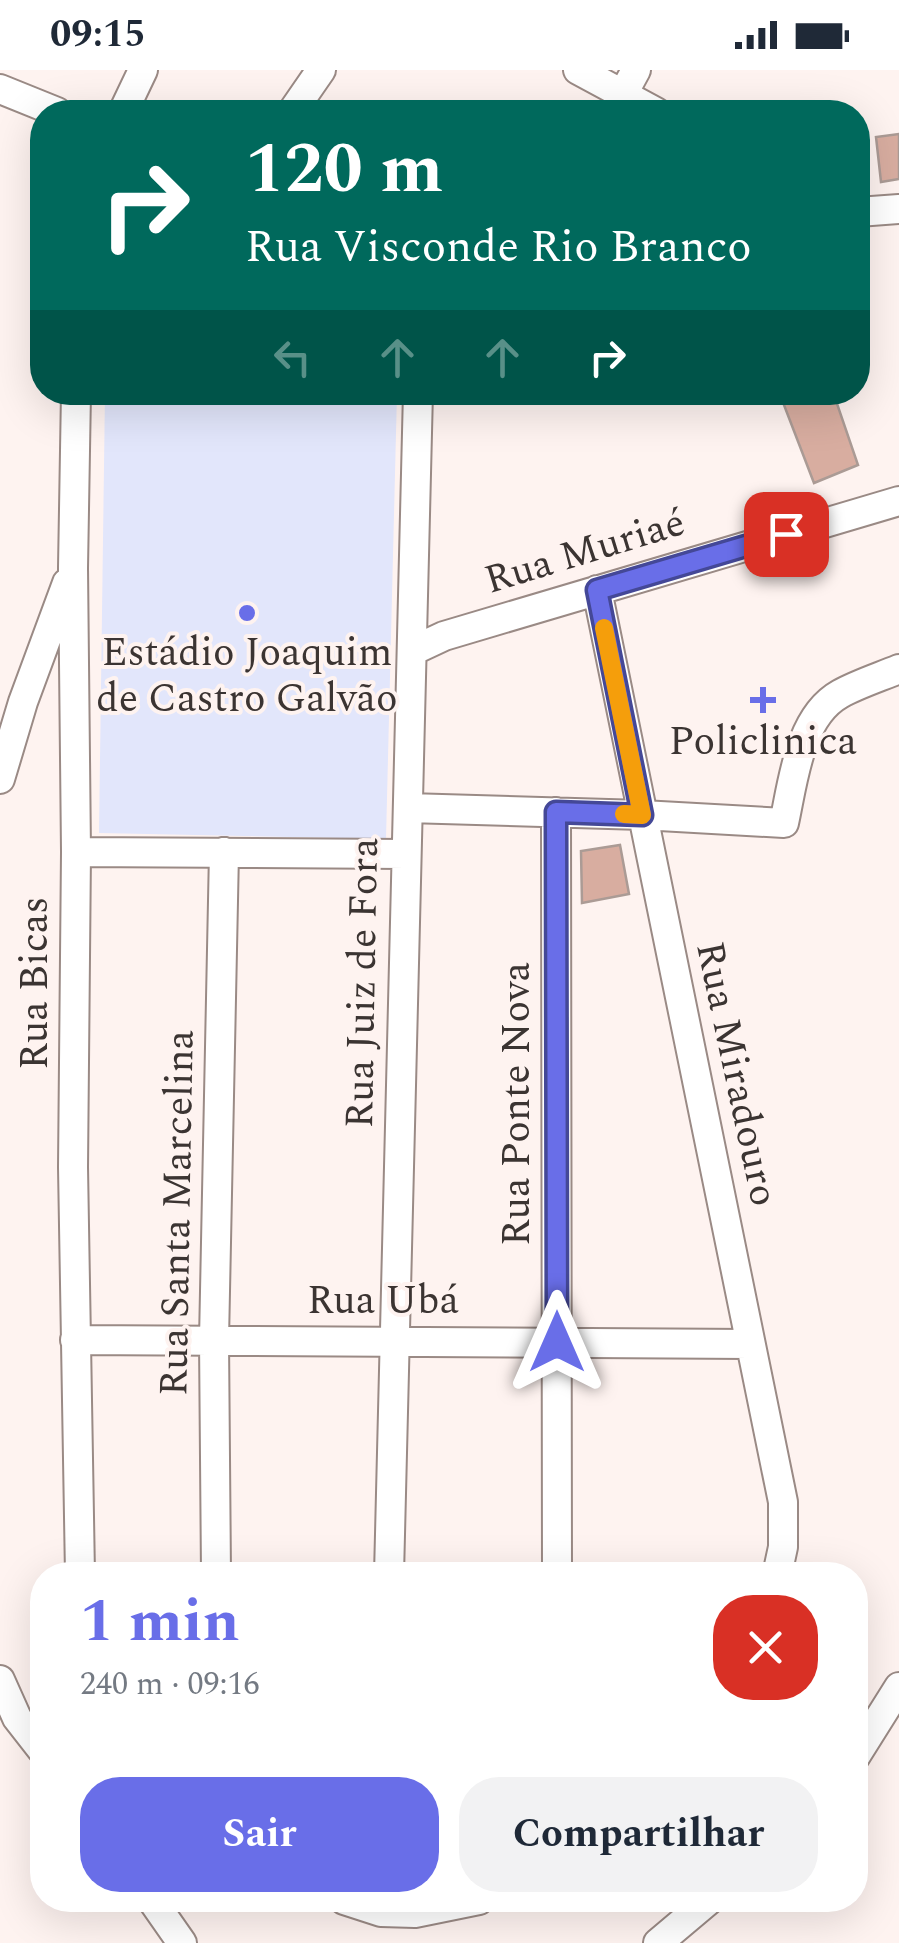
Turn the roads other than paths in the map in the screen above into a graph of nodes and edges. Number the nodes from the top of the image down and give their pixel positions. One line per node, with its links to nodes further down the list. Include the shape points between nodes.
1 (143, 70): 6 (street)
2 (321, 70): 7 (street)
3 (578, 70): 4 (street)
4 (629, 82)
5 (0, 89): 8 (street)
6 (129, 100)
7 (300, 100)
8 (30, 101)
9 (899, 209): 10 (street)
10 (870, 211)
11 (76, 405): 14 (street, Rua Bicas)
12 (418, 405): 16 (street, Rua Juiz de Fora)
13 (899, 501): 15 (street, Rua Muriaé)
14 (72, 568): 18 (street); 22 (street, Rua Bicas)
15 (597, 590): 16 (street, Rua Muriaé); 21 (street, Rua Miradouro)
16 (412, 651): 19 (street, Rua Juiz de Fora)
17 (899, 669): 21 (street, via 836,696 811,723 784,823)
18 (0, 777)
19 (408, 808): 20 (street); 24 (street, Rua Juiz de Fora)
20 (556, 812): 21 (street); 28 (street, Rua Ponte Nova)
21 (642, 815): 29 (street, Rua Miradouro)
22 (76, 852): 23 (street); 25 (street, Rua Bicas)
23 (224, 852): 24 (street); 26 (street, Rua Santa Marcelina)
24 (406, 854): 27 (street, Rua Juiz de Fora)
25 (75, 1340): 26 (street, Rua Ubá); 30 (street, Rua Bicas)
26 (214, 1340): 27 (street, Rua Ubá); 31 (street, Rua Santa Marcelina)
27 (394, 1341): 28 (street, Rua Ubá); 32 (street, Rua Juiz de Fora)
28 (557, 1342): 29 (street, Rua Ubá); 33 (street, Rua Ponte Nova)
29 (750, 1344): 34 (street, Rua Miradouro, via 782,1502)
30 (80, 1562)
31 (216, 1562)
32 (389, 1562)
33 (557, 1562)
34 (780, 1562)
35 (0, 1680): 37 (street)
36 (899, 1687): 38 (street)
37 (30, 1735)
38 (868, 1736)
39 (160, 1912): 41 (street)
40 (695, 1912): 42 (street)
41 (182, 1943)
42 (658, 1943)

